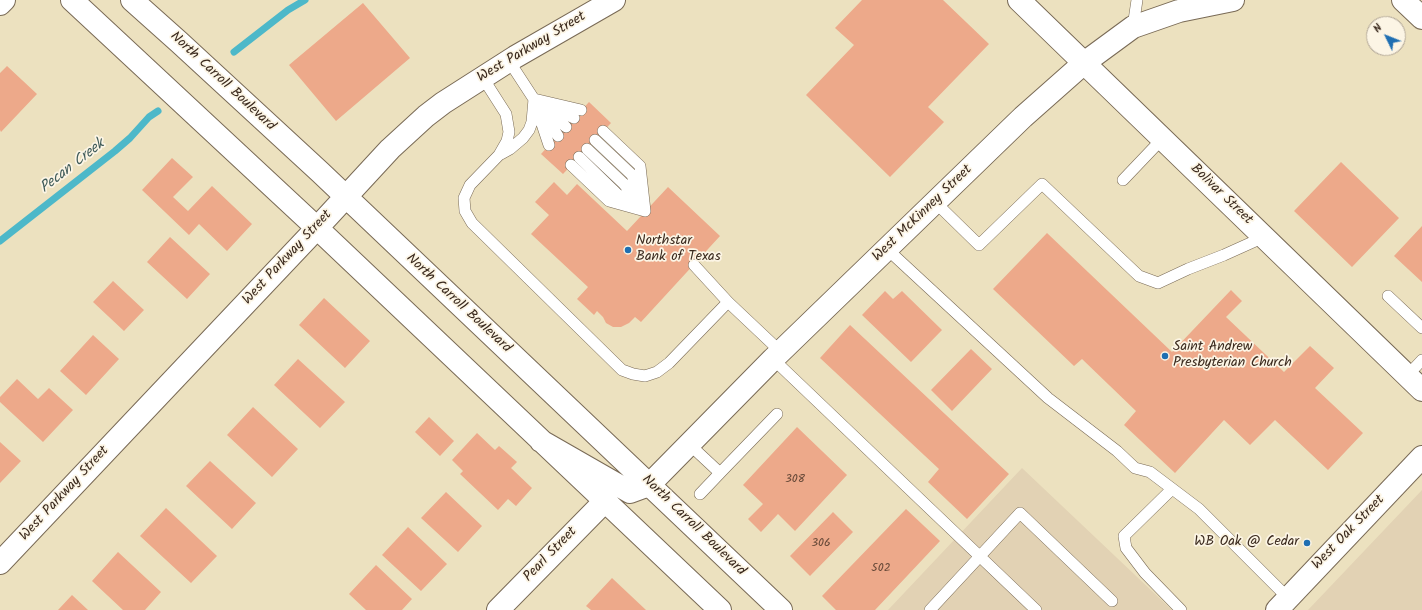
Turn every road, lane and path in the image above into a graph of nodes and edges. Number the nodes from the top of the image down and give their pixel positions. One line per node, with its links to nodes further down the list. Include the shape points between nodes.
1 (4, 0): 9 (street)
2 (72, 0): 30 (street)
3 (132, 0): 27 (street, North Carroll Boulevard)
4 (614, 0): 12 (street, West Parkway Street)
5 (1019, 0): 13 (street, Bolivar Street)
6 (1137, 0): 11 (lane)
7 (1233, 0): 11 (street, West McKinney Street, via 1179,11)
8 (1403, 0): 10 (street)
9 (0, 4)
10 (1422, 18)
11 (1132, 27): 13 (street, West McKinney Street)
12 (510, 61): 14 (street, West Parkway Street); 15 (lane)
13 (1084, 63): 20 (street, Bolivar Street); 28 (street, West McKinney Street, via 1023,117)
14 (483, 78): 24 (lane, via 506,114 509,132); 27 (street, West Parkway Street, via 426,116 390,149)
15 (534, 99): 16 (lane); 17 (lane); 19 (lane); 22 (lane); 24 (lane, via 529,130 510,149)
16 (578, 114)
17 (566, 127)
18 (603, 131): 29 (lane, via 640,166)
19 (558, 136)
20 (1163, 138): 26 (lane); 31 (street, Bolivar Street)
21 (595, 140): 29 (lane, via 632,175)
22 (549, 145)
23 (587, 148): 29 (lane, via 624,184)
24 (499, 155): 35 (lane, via 470,185 464,198 465,211 472,224 622,370 645,376 657,372 669,363)
25 (575, 161): 29 (lane, via 617,194)
26 (1123, 180)
27 (345, 197): 30 (street, West Parkway Street); 45 (street, North Carroll Boulevard)
28 (935, 202): 31 (lane, via 979,245 1042,184 1139,276 1158,284); 32 (street, West McKinney Street)
29 (645, 211)
30 (317, 228): 41 (street); 50 (street, West Parkway Street)
31 (1264, 237): 39 (street, Bolivar Street)
32 (887, 249): 37 (street, West McKinney Street); 46 (lane, via 1048,398 1135,468 1150,472)
33 (694, 265): 35 (lane)
34 (1388, 296): 36 (lane)
35 (728, 302): 37 (lane)
36 (1422, 328)
37 (777, 356): 42 (street, West McKinney Street); 49 (lane)
38 (1422, 360): 39 (lane)
39 (1415, 383)
40 (777, 414): 44 (lane)
41 (541, 441): 45 (street, via 630,492); 48 (street)
42 (690, 445): 44 (lane); 45 (street, West McKinney Street)
43 (1422, 457): 52 (street, West Oak Street)
44 (720, 473): 47 (lane)
45 (649, 485): 55 (street, North Carroll Boulevard)
46 (1172, 489): 52 (lane, via 1199,509); 58 (lane, via 1124,536 1126,548 1140,567)
47 (700, 494)
48 (605, 501): 53 (street, Pearl Street); 54 (street)
49 (980, 556): 51 (lane, via 1020,513); 56 (lane); 57 (lane)
50 (0, 563)
51 (1112, 601)
52 (1282, 604)
53 (498, 610)
54 (720, 610)
55 (781, 610)
56 (930, 610)
57 (1036, 610)
58 (1181, 610)

